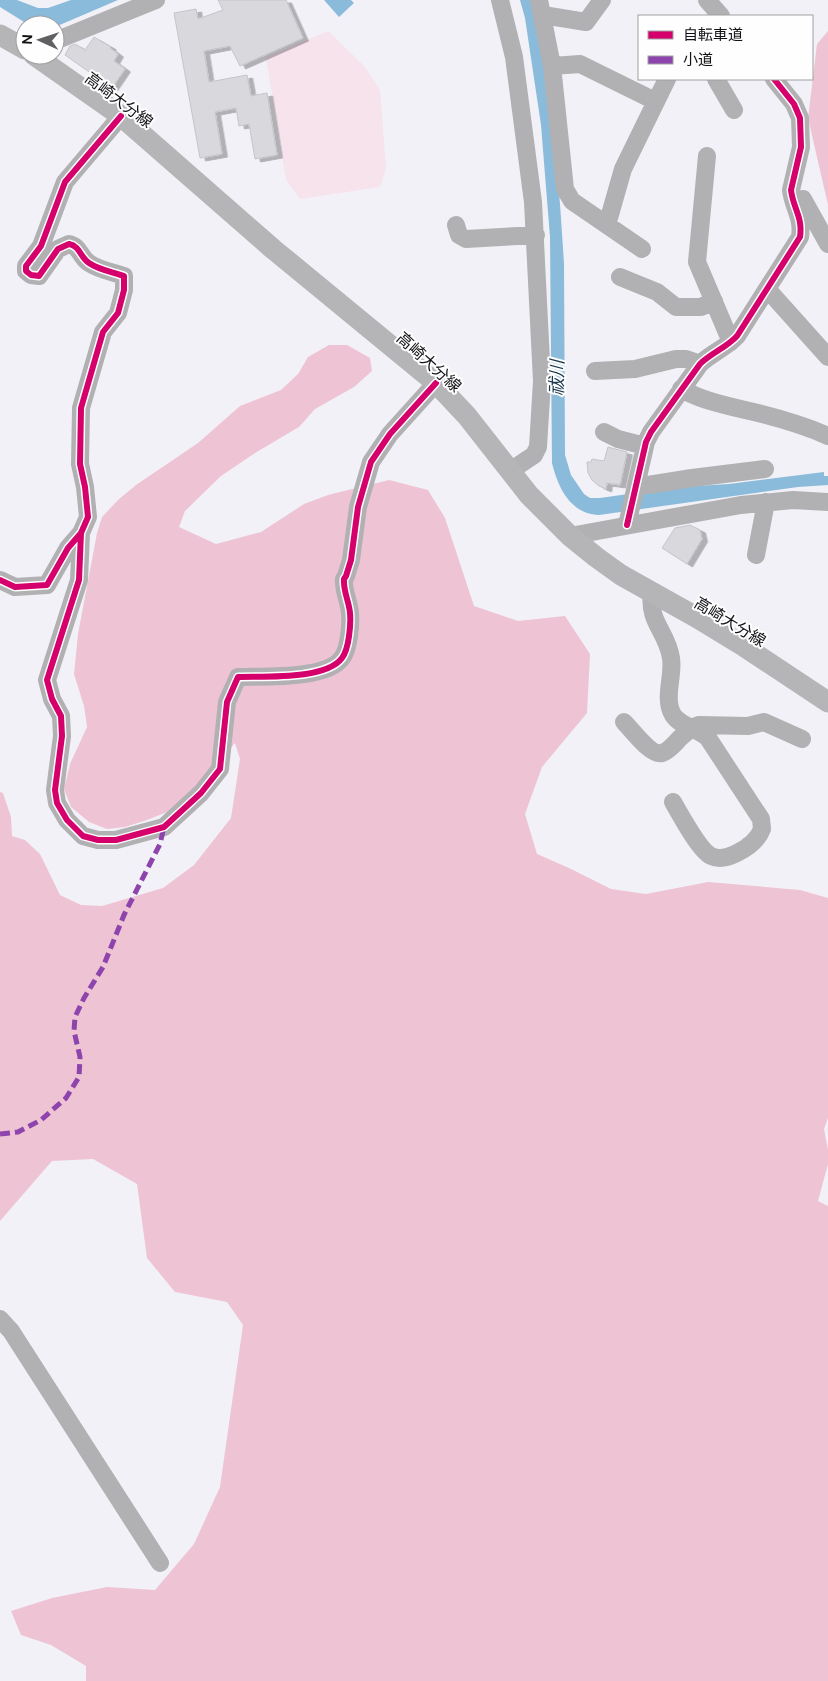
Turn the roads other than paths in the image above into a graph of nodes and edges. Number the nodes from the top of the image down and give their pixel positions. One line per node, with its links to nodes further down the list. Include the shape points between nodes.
1 (156, 0): 8 (street)
2 (500, 0): 22 (street, via 514,57)
3 (602, 0): 5 (street, via 586,22)
4 (707, 0): 6 (street)
5 (541, 7): 11 (street)
6 (720, 15)
7 (0, 35): 9 (main road)
8 (65, 37)
9 (15, 43)
10 (48, 65): 17 (main road, 高崎大分線)
11 (552, 66): 15 (street, via 580,64); 21 (street, via 565,189 572,201)
12 (666, 80): 15 (street)
13 (717, 80): 16 (street)
14 (775, 80): 19 (street, via 794,104 800,118)
15 (655, 101): 21 (street, via 622,169)
16 (734, 110)
17 (121, 116): 32 (main road, 高崎大分線, via 273,249); 43 (street, via 65,182 41,246 26,266 31,275 39,276 58,248 73,244 92,265 124,276 118,313 103,332 81,408 80,464 88,518)
18 (707, 156): 27 (street, via 697,262)
19 (800, 157): 23 (street, via 803,199); 26 (street, via 791,190 801,220 800,237)
20 (456, 225): 22 (street, via 459,235 466,239)
21 (607, 225): 24 (street)
22 (536, 235): 38 (street, via 542,381 540,440 534,455)
23 (828, 244)
24 (642, 249)
25 (620, 277): 27 (street, via 657,292 676,307 701,307)
26 (768, 290): 28 (street); 29 (street)
27 (714, 301): 28 (street)
28 (731, 342): 30 (street)
29 (828, 358)
30 (700, 364): 31 (street, via 676,359 636,369); 33 (street)
31 (595, 371)
32 (436, 383): 38 (main road, 高崎大分線); 43 (street, via 390,434 371,462 358,507 351,560 344,579 343,588 350,613 348,642 342,658 328,670 308,674 238,677 227,702 220,769 201,793 164,827 116,840 83,836 66,820 55,790 62,736 61,716 47,680 79,580)
33 (681, 390): 35 (street, via 720,405); 36 (street, via 650,432)
34 (604, 432): 36 (street)
35 (828, 436)
36 (645, 446): 39 (street)
37 (765, 468): 39 (street)
38 (510, 471): 44 (main road, 高崎大分線)
39 (635, 489): 42 (street)
40 (766, 502): 41 (street); 42 (street); 45 (street)
41 (828, 502)
42 (627, 521): 44 (street)
43 (81, 533): 46 (street, via 47,584 16,587)
44 (570, 536): 47 (main road, 高崎大分線, via 621,575)
45 (756, 555)
46 (0, 580)
47 (652, 593): 48 (main road, 高崎大分線, via 742,645); 50 (street, via 653,618 668,644 671,658 669,705 677,720)
48 (828, 702)
49 (624, 722): 50 (street, via 656,754 667,750)
50 (692, 727): 51 (street, via 748,726 764,722); 52 (street, via 708,738 761,819 762,829 754,841 740,851 724,857 710,856 702,849)
51 (802, 739)
52 (673, 802)
53 (0, 1319): 54 (street, via 11,1331)
54 (160, 1563)

